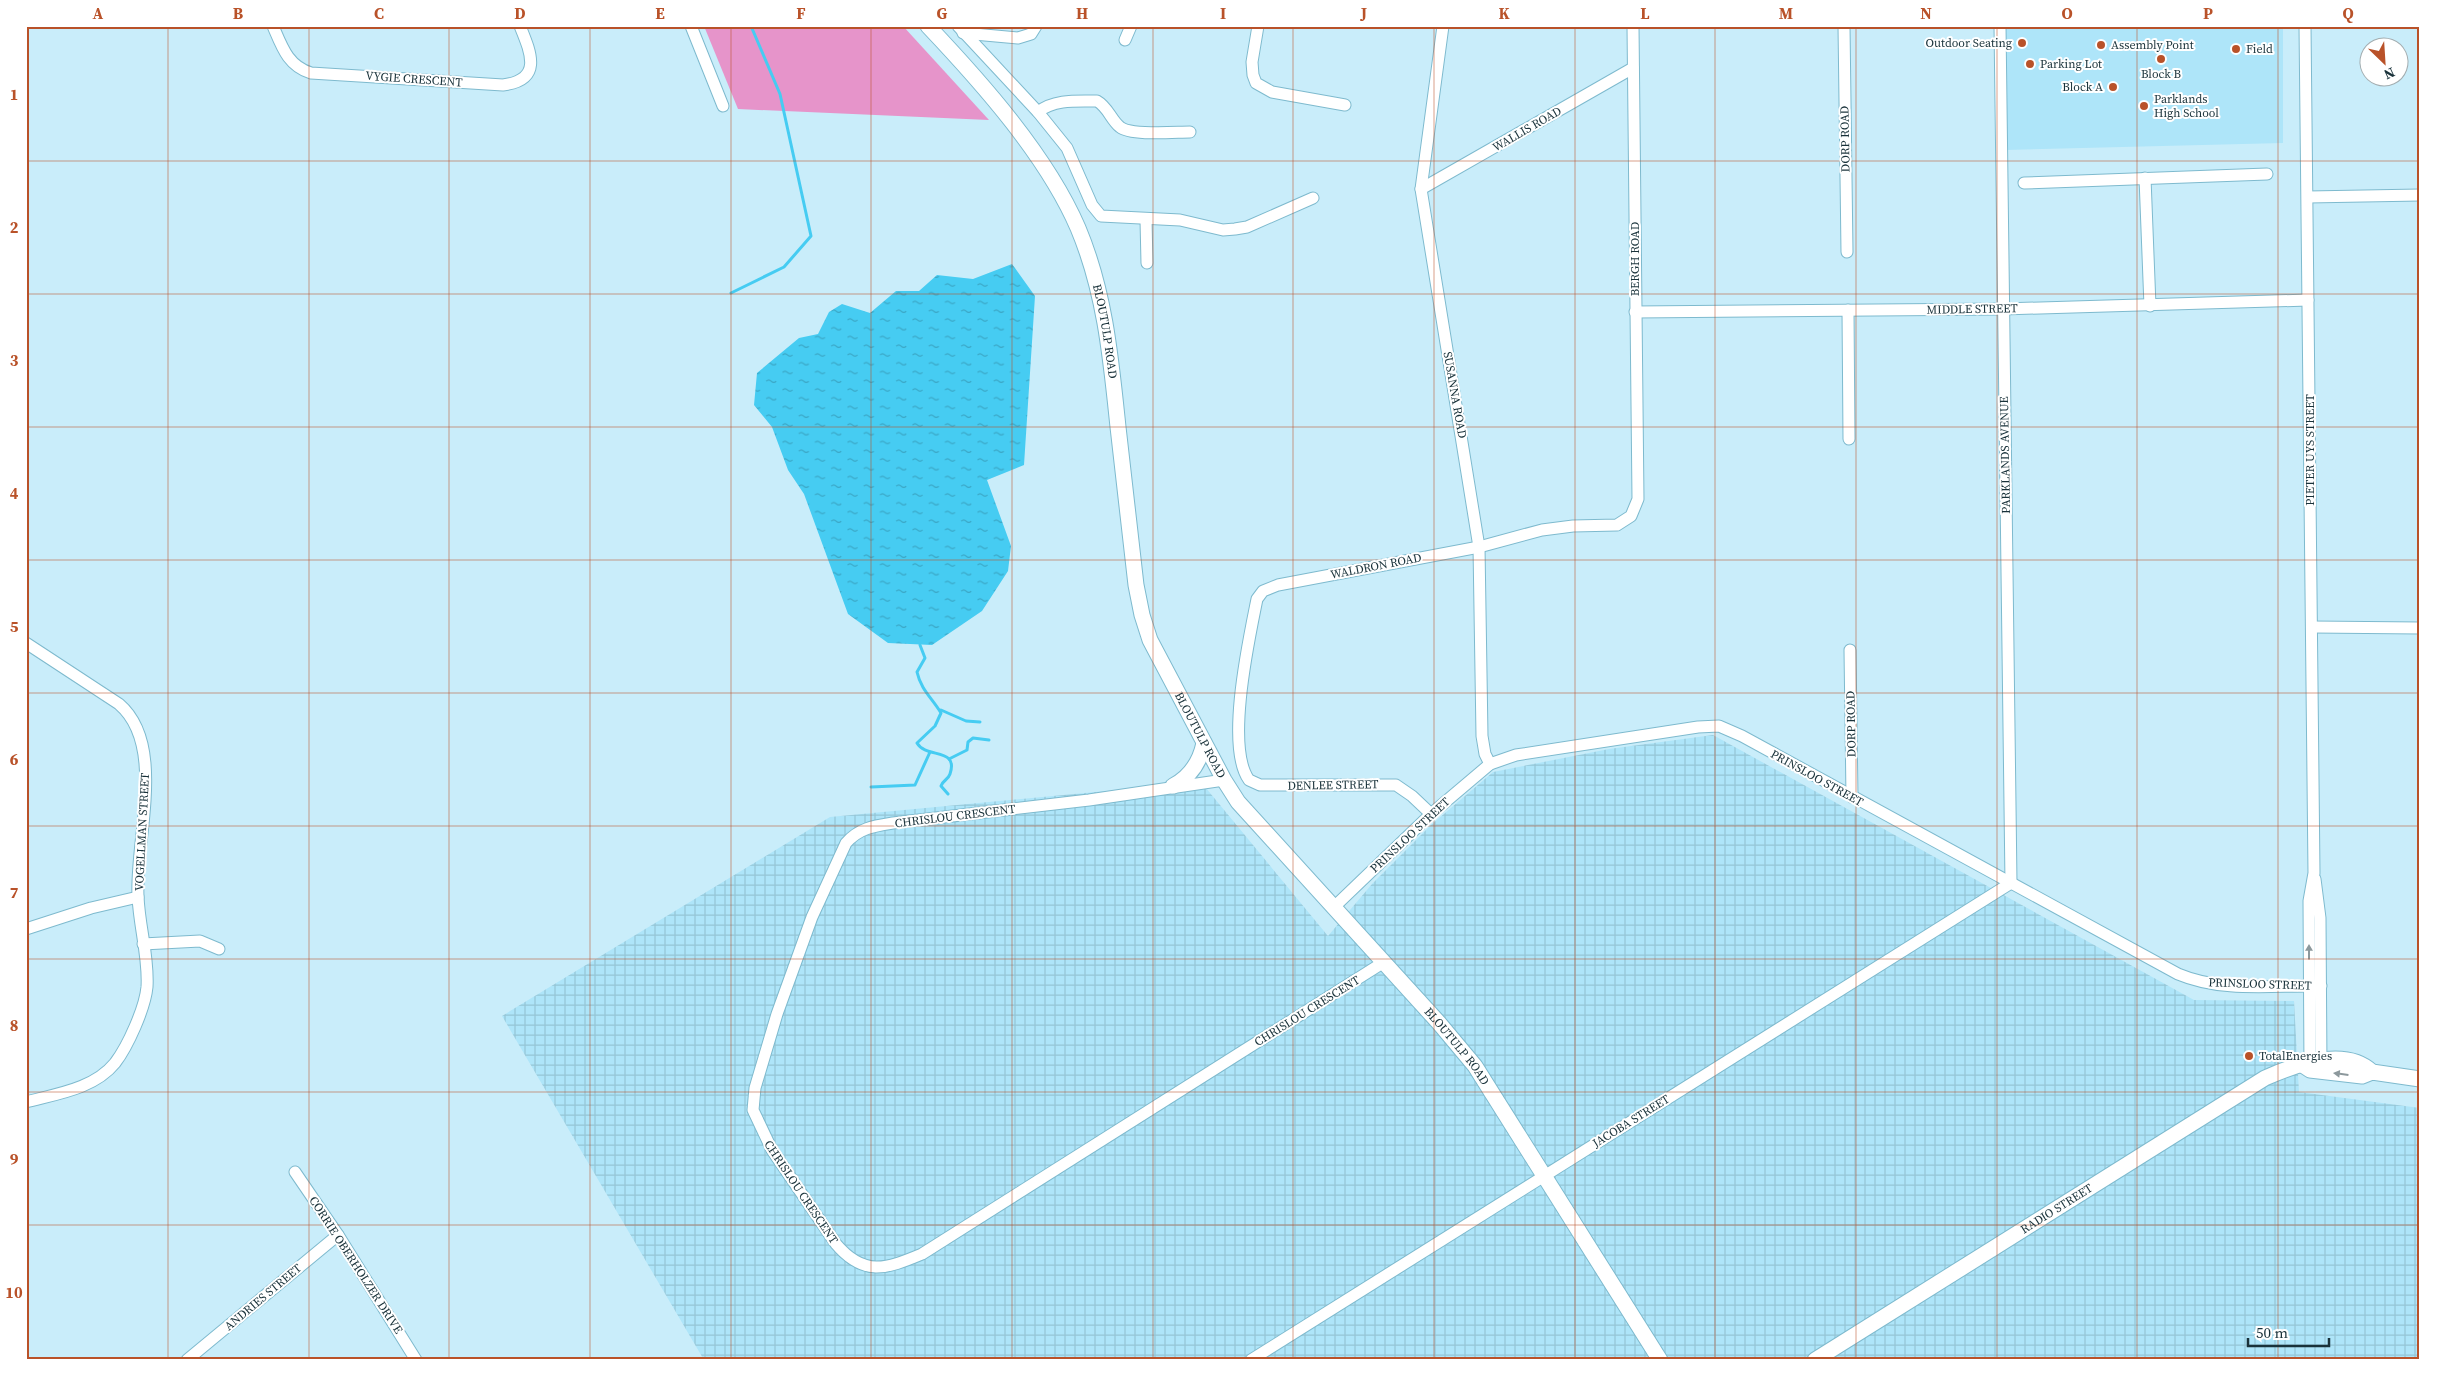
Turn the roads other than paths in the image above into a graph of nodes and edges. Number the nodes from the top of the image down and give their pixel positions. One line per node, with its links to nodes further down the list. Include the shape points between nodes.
1 (273, 26): 2 (street, VYGIE CRESCENT, via 288,58 294,65 311,73 503,85 525,78 531,65 530,51)
2 (520, 26)
3 (691, 26): 17 (street)
4 (928, 26): 42 (street, BLOUTULP ROAD, via 1025,138 1066,202 1078,229 1105,318 1142,615 1150,640)
5 (1036, 26): 13 (street, via 1031,34 1018,38)
6 (1131, 26): 14 (street)
7 (1258, 26): 16 (street, via 1252,62 1256,83 1272,92)
8 (1443, 26): 23 (street, SUSANNA ROAD)
9 (1633, 26): 15 (street, BERGH ROAD)
10 (1844, 26): 28 (street, DORP ROAD)
11 (2000, 26): 32 (street, PARKLANDS AVENUE)
12 (2305, 26): 25 (street, PIETER UYS STREET)
13 (961, 29): 18 (street)
14 (1126, 40)
15 (1633, 68): 23 (street, WALLIS ROAD); 34 (street, BERGH ROAD)
16 (1345, 105)
17 (723, 106)
18 (1038, 112): 19 (street, via 1056,102 1098,101 1124,130); 27 (street, via 1067,148 1097,212 1106,218)
19 (1190, 132)
20 (2267, 174): 21 (street)
21 (2145, 178): 22 (street); 31 (street)
22 (2024, 183)
23 (1421, 190): 37 (street, SUSANNA ROAD)
24 (2420, 195): 25 (street)
25 (2308, 197): 30 (street, PIETER UYS STREET)
26 (1313, 198): 27 (street, via 1235,230 1180,220)
27 (1146, 220): 29 (street)
28 (1847, 252)
29 (1147, 264)
30 (2308, 300): 31 (street, MIDDLE STREET); 38 (street, PIETER UYS STREET)
31 (2150, 306): 32 (street, MIDDLE STREET)
32 (2002, 309): 33 (street, MIDDLE STREET); 49 (street, PARKLANDS AVENUE)
33 (1848, 310): 34 (street, MIDDLE STREET); 35 (street)
34 (1635, 312): 36 (street, BERGH ROAD)
35 (1849, 439)
36 (1638, 492): 37 (street, WALDRON ROAD, via 1635,511 1616,525 1554,528)
37 (1479, 547): 43 (street, WALDRON ROAD, via 1278,585 1263,591 1256,606 1242,691); 44 (street, SUSANNA ROAD, via 1482,736)
38 (2312, 628): 39 (street); 56 (street, PIETER UYS STREET, via 2314,873 2309,901)
39 (2420, 628)
40 (26, 643): 50 (street, VOGELLMAN STREET, via 119,704 138,728 146,759)
41 (1850, 650): 47 (street, DORP ROAD)
42 (1204, 743): 45 (street, BLOUTULP ROAD); 46 (street, via 1192,771)
43 (1240, 760): 48 (street, DENLEE STREET, via 1245,775 1254,784 1396,785)
44 (1490, 764): 47 (street, PRINSLOO STREET, via 1516,754 1718,726); 48 (street, PRINSLOO STREET)
45 (1224, 780): 46 (street, CHRISLOU CRESCENT); 51 (street, BLOUTULP ROAD, via 1250,817)
46 (1173, 786): 55 (street, CHRISLOU CRESCENT, via 1089,800 884,824 854,833 846,843 812,917 778,1014 755,1088 753,1110 772,1150 848,1258 876,1268 922,1254)
47 (1852, 797): 49 (street, PRINSLOO STREET)
48 (1431, 814): 51 (street, PRINSLOO STREET)
49 (2011, 883): 56 (street, PRINSLOO STREET, via 2195,981 2222,986); 61 (street, JACOBA STREET)
50 (138, 897): 52 (street, via 90,908); 53 (street, VOGELLMAN STREET)
51 (1333, 908): 55 (street, BLOUTULP ROAD)
52 (26, 930)
53 (143, 944): 54 (street, via 200,941); 59 (street, VOGELLMAN STREET, via 147,986 143,1004 115,1063 96,1079 73,1090)
54 (219, 949)
55 (1384, 962): 61 (street, BLOUTULP ROAD, via 1475,1066)
56 (2315, 986): 57 (street, PIETER UYS STREET)
57 (2313, 1065): 58 (street, via 2362,1076 2372,1072); 67 (street, RADIO STREET, via 2265,1078)
58 (2420, 1079)
59 (26, 1102)
60 (295, 1172): 62 (street, CORRIE OBERHOLZER DRIVE)
61 (1545, 1175): 65 (street, JACOBA STREET); 66 (street, BLOUTULP ROAD)
62 (338, 1235): 63 (street, ANDRIES STREET); 64 (street, CORRIE OBERHOLZER DRIVE)
63 (188, 1360)
64 (416, 1360)
65 (1251, 1360)
66 (1660, 1360)
67 (1815, 1360)

